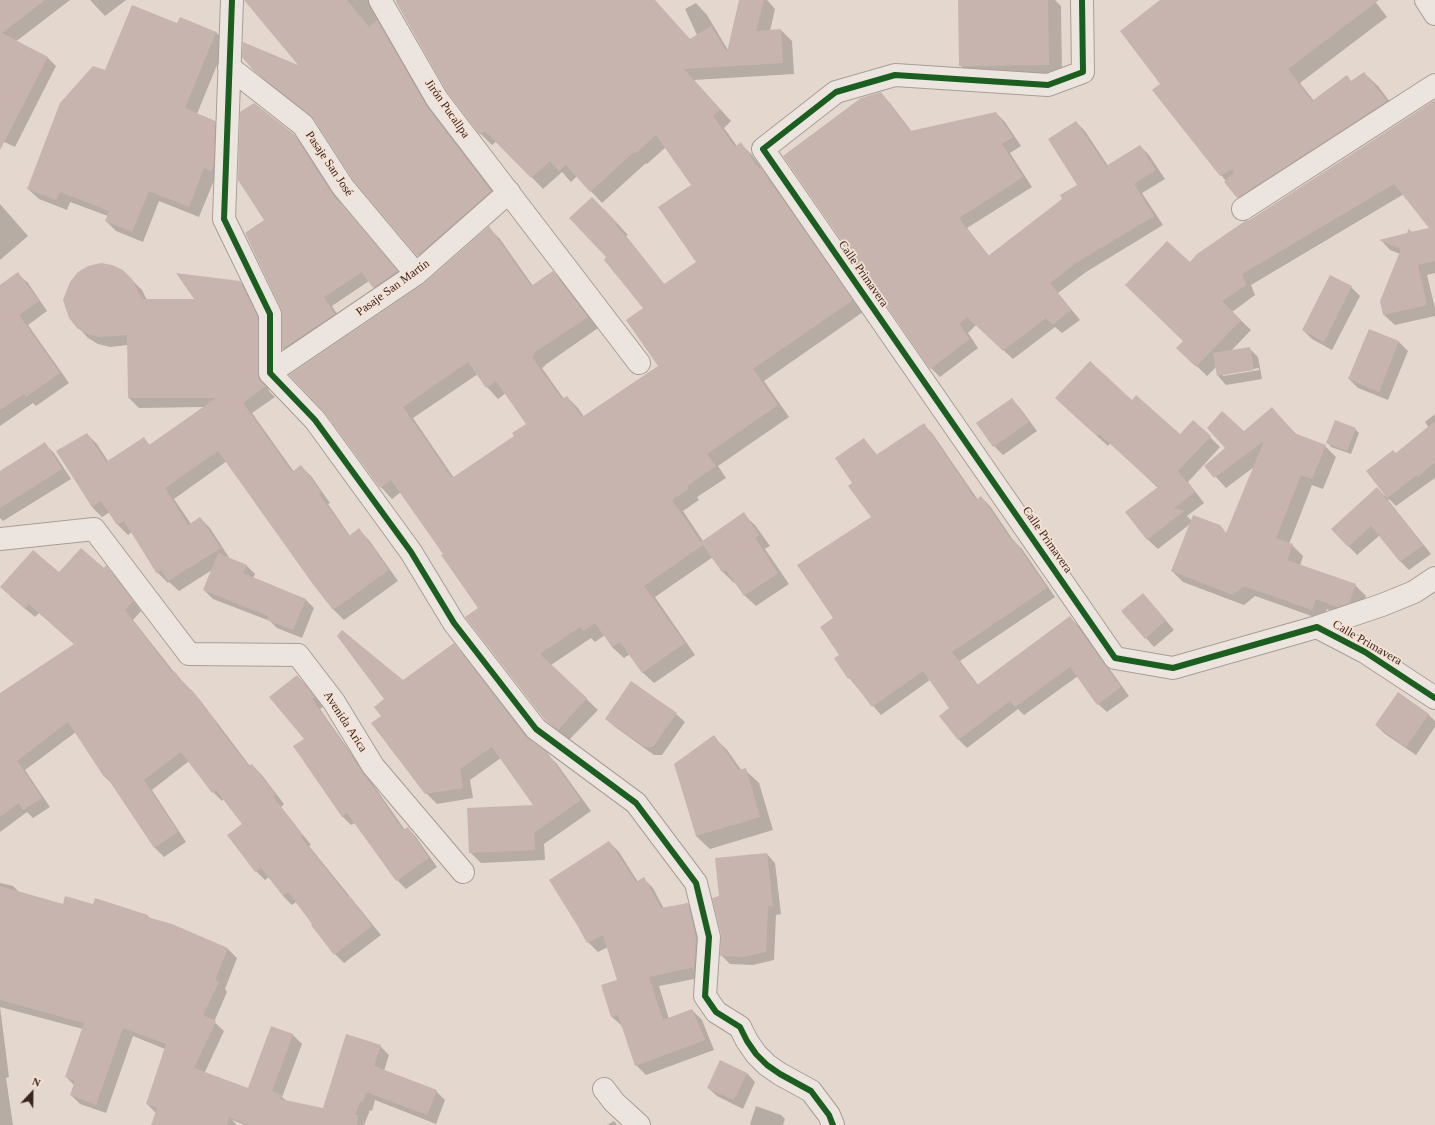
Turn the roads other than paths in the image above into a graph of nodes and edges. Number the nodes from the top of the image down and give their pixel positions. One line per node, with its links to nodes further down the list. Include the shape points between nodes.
1 (232, 0): 6 (street)
2 (380, 0): 8 (street, Jirón Pucallpa, via 437,99)
3 (1082, 0): 15 (street, Calle Primavera, via 1083,72 1048,85 895,75 836,92 764,149 1115,658 1173,668)
4 (1426, 0): 5 (street)
5 (1435, 14)
6 (229, 67): 10 (street, Pasaje San José, via 303,125 343,187); 12 (street, via 224,219 270,314)
7 (1435, 85): 9 (street)
8 (509, 192): 10 (street, Pasaje San Martín); 11 (street, Jirón Pucallpa)
9 (1243, 209)
10 (416, 274): 12 (street, Pasaje San Martín)
11 (639, 363)
12 (270, 373): 20 (street, via 315,420 411,552 454,623 536,729 636,802 696,883 709,937 705,996 716,1012 740,1027 756,1054 767,1065 811,1092 829,1115)
13 (0, 539): 17 (street, Avenida Arica, via 94,529 189,654 298,655 334,702 373,766)
14 (1435, 578): 15 (street, via 1414,592 1395,600)
15 (1317, 626): 16 (street, Calle Primavera, via 1365,652)
16 (1435, 698)
17 (463, 872)
18 (604, 1089): 19 (street)
19 (639, 1125)
20 (833, 1125)

